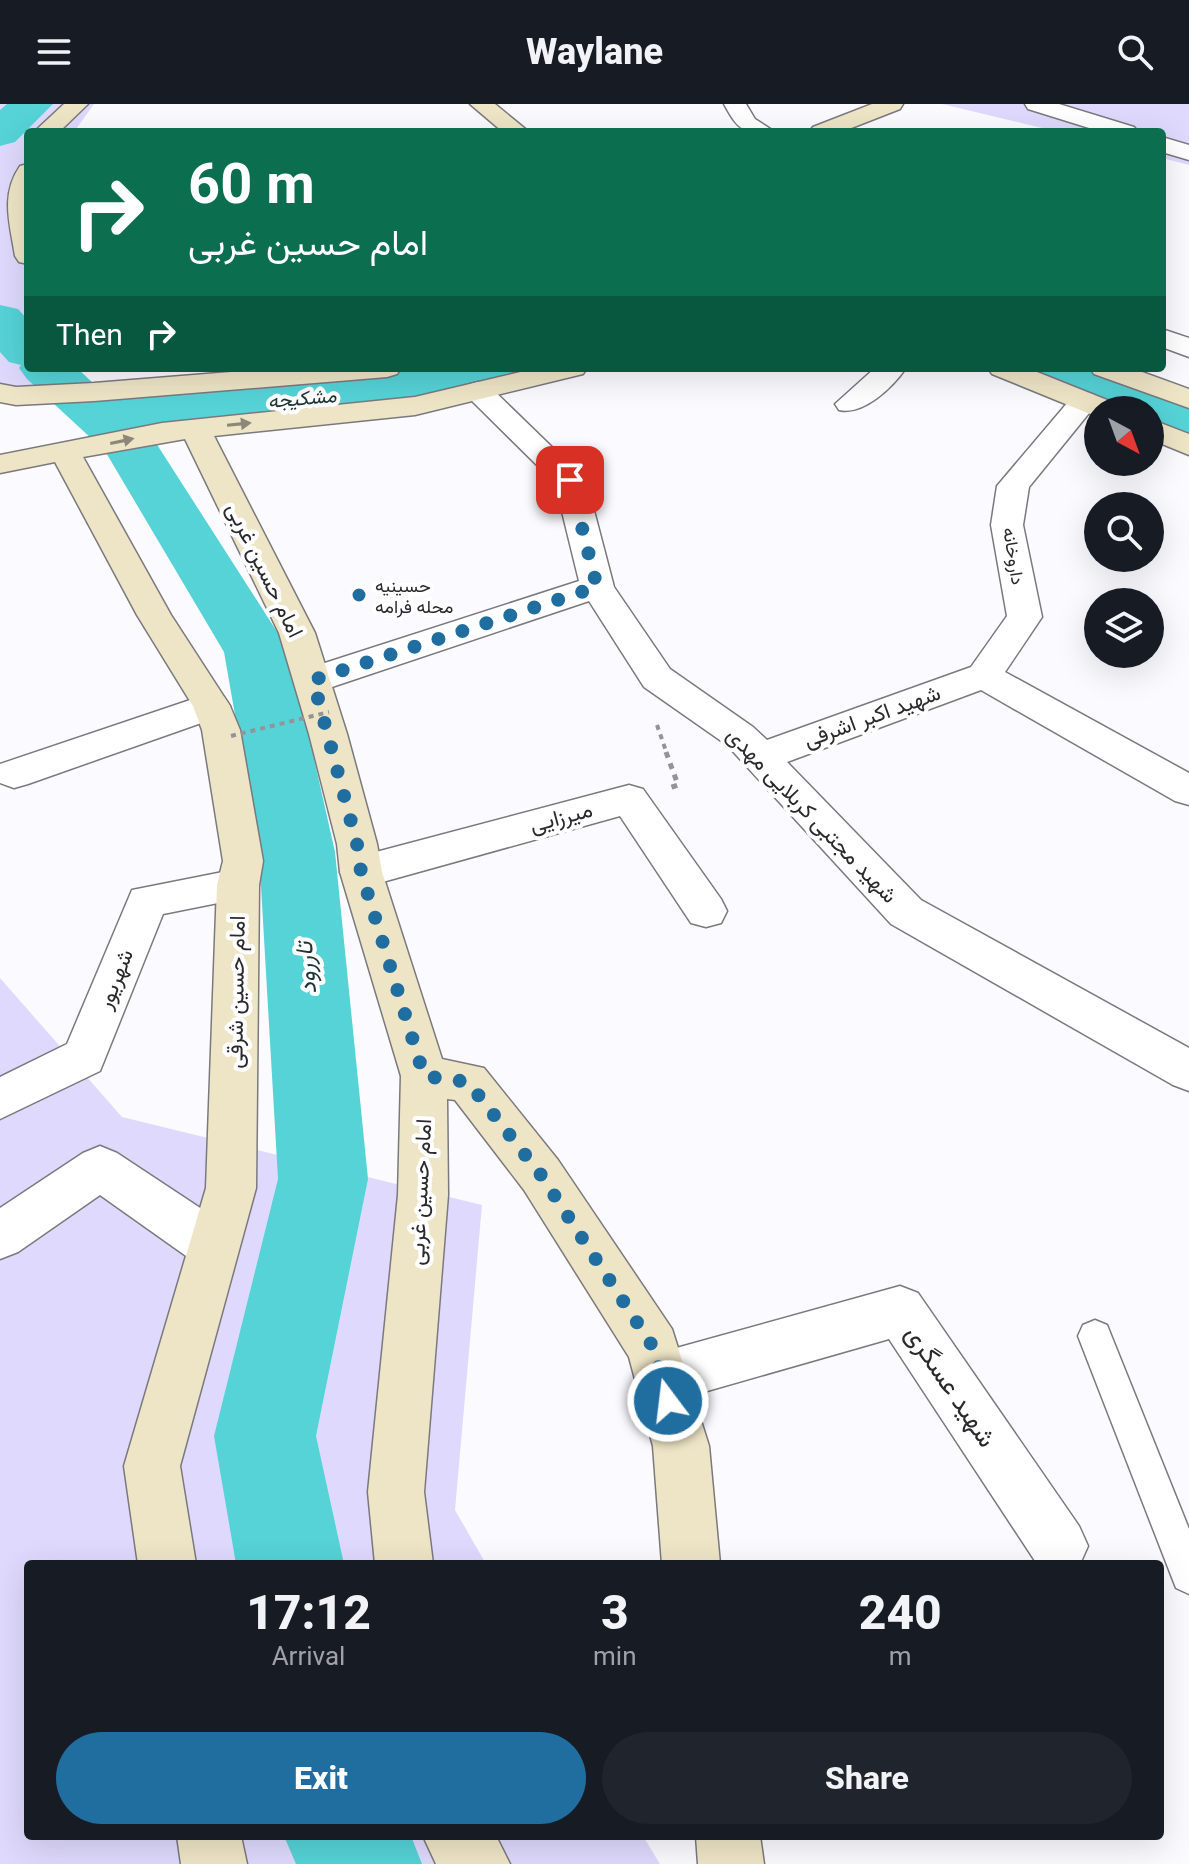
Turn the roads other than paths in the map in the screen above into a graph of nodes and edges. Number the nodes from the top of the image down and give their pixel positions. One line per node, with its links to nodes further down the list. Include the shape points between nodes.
1 (77, 104): 6 (street)
2 (481, 104): 7 (street)
3 (735, 104): 8 (street)
4 (892, 104): 9 (street)
5 (1036, 104): 10 (street)
6 (50, 128)
7 (512, 128)
8 (755, 128)
9 (831, 128)
10 (1113, 128)
11 (1166, 145): 12 (street)
12 (1189, 153)
13 (24, 183): 14 (street, via 18,200)
14 (24, 234)
15 (1166, 339): 16 (street)
16 (1189, 348)
17 (356, 372): 22 (street)
18 (556, 372): 23 (street)
19 (887, 372): 27 (street)
20 (1012, 372): 26 (street)
21 (1115, 372): 25 (street)
22 (103, 382): 24 (street)
23 (478, 391): 29 (street, one-way to 23, via 415,406); 34 (street, شهید مجتبی کربلایی مهدی, via 570,480)
24 (8, 394)
25 (1189, 399)
26 (1084, 402)
27 (850, 404)
28 (1084, 417): 35 (street, داروخانه, via 1013,486 1007,525 1025,617)
29 (179, 430): 32 (street, one-way to 29); 36 (street, امام حسین غربی, via 297,633)
30 (1164, 434): 31 (street)
31 (1189, 446)
32 (73, 451): 33 (street); 37 (street, امام حسین شرقی, via 154,615)
33 (0, 464)
34 (597, 587): 36 (street); 38 (street, شهید مجتبی کربلایی مهدی, via 657,678 740,736)
35 (984, 676): 38 (street, شهید اکبر اشرفی); 40 (street)
36 (321, 696): 41 (street, امام حسین غربی)
37 (221, 721): 39 (street); 42 (street, امام حسین شرقی, via 243,861)
38 (760, 757): 44 (street, شهید مجتبی کربلایی مهدی, via 906,912)
39 (14, 774)
40 (1189, 791)
41 (361, 872): 43 (street, میرزایی, via 629,799); 45 (street, امام حسین غربی)
42 (238, 885): 46 (street, شهریور, via 147,901 84,1057); 48 (street, امام حسین شرقی, via 231,1188)
43 (706, 911)
44 (1189, 1071)
45 (424, 1076): 50 (street, via 468,1082 541,1175 653,1347); 53 (street, امام حسین غربی, via 423,1195 396,1492)
46 (0, 1099)
47 (0, 1236): 48 (street, via 100,1168)
48 (214, 1246): 52 (street, امام حسین شرقی, via 152,1466)
49 (1095, 1336): 55 (lane)
50 (662, 1378): 51 (street, شهید عسگری, via 900,1311); 54 (street, via 681,1446)
51 (1059, 1546)
52 (166, 1560)
53 (404, 1560)
54 (691, 1560)
55 (1189, 1575)
56 (210, 1840): 59 (street)
57 (458, 1840): 60 (street)
58 (728, 1840): 61 (street)
59 (214, 1864)
60 (477, 1864)
61 (731, 1864)

